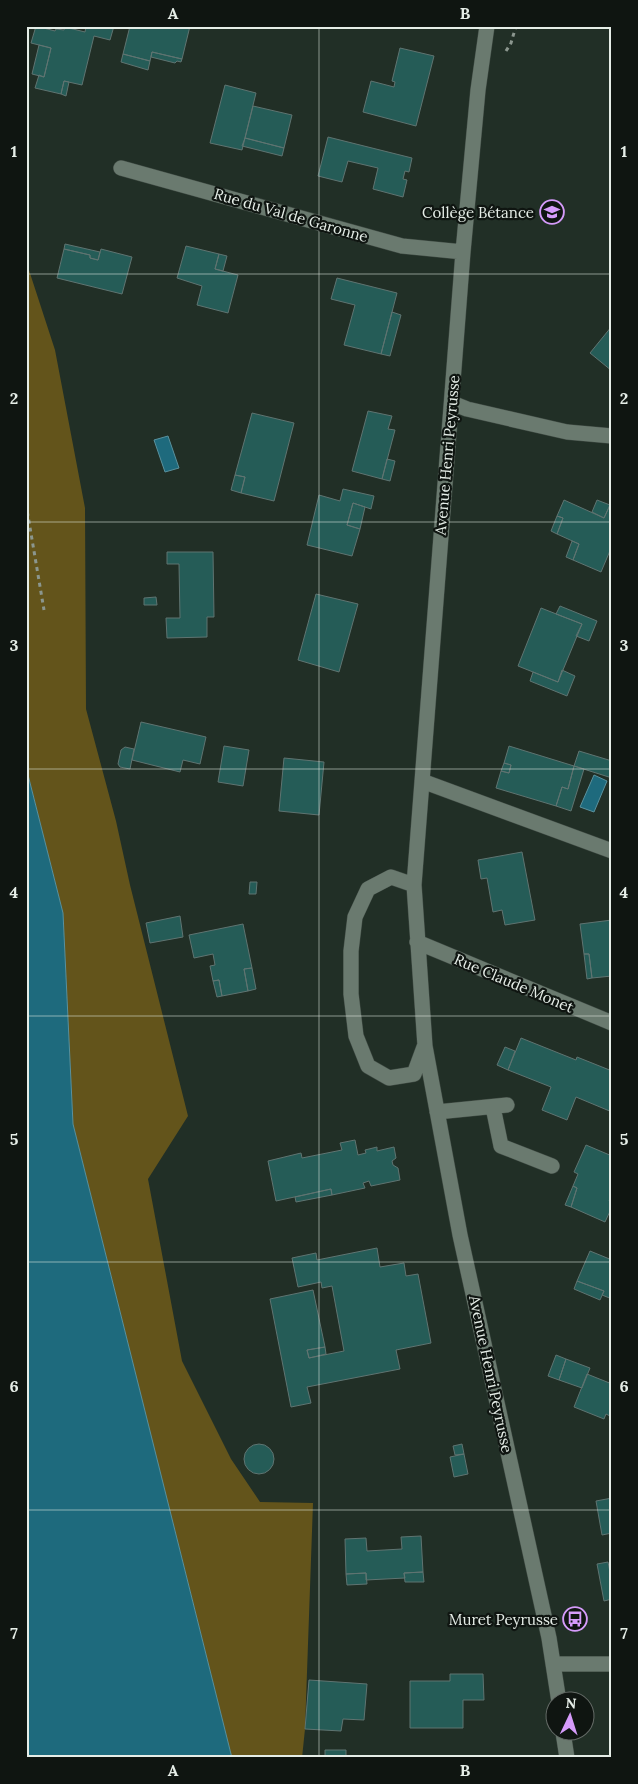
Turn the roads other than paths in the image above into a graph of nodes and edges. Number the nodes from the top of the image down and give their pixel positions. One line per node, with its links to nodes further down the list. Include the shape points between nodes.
1 (487, 26): 3 (street, Avenue Henri Peyrusse)
2 (122, 168): 3 (street, Rue du Val de Garonne, via 402,246)
3 (463, 252): 4 (street, Avenue Henri Peyrusse)
4 (452, 403): 5 (street, via 567,432); 6 (street, Avenue Henri Peyrusse)
5 (612, 436)
6 (422, 781): 7 (street); 8 (street, Avenue Henri Peyrusse)
7 (612, 851)
8 (414, 885): 9 (street, Avenue Henri Peyrusse); 11 (street, Avenue Henri Peyrusse, via 391,878 368,889 355,917 351,994 356,1036 368,1066 389,1078 414,1074)
9 (417, 942): 10 (street, Rue Claude Monet); 11 (street, Avenue Henri Peyrusse)
10 (612, 1023)
11 (424, 1046): 12 (street, Avenue Henri Peyrusse)
12 (437, 1112): 13 (street, via 500,1106 501,1146); 14 (street, Avenue Henri Peyrusse, via 460,1235)
13 (552, 1166)
14 (554, 1664): 15 (street); 16 (street, Avenue Henri Peyrusse)
15 (612, 1664)
16 (558, 1692)
17 (565, 1742): 18 (street)
18 (567, 1758)

